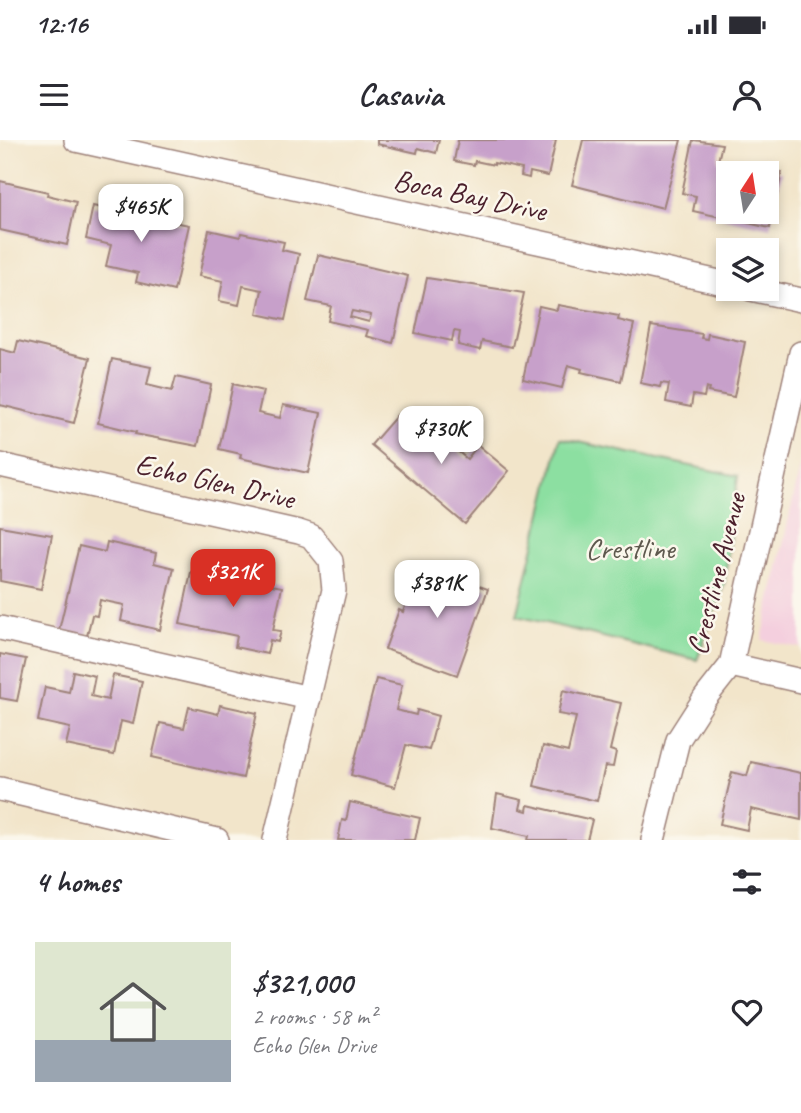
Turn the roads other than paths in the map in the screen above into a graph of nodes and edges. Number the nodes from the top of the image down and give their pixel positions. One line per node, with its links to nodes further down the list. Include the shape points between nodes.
1 (76, 140): 2 (street, Boca Bay Drive)
2 (716, 281)
3 (779, 295): 4 (street)
4 (801, 300)
5 (800, 361): 8 (street, Crestline Avenue)
6 (0, 465): 10 (street, Echo Glen Drive, via 311,536 331,561 334,590)
7 (0, 628): 10 (street)
8 (731, 665): 9 (street); 14 (street, Crestline Avenue, via 678,740)
9 (801, 681)
10 (309, 698): 13 (street, Echo Glen Drive)
11 (0, 789): 12 (street)
12 (217, 840)
13 (275, 840)
14 (653, 840)

